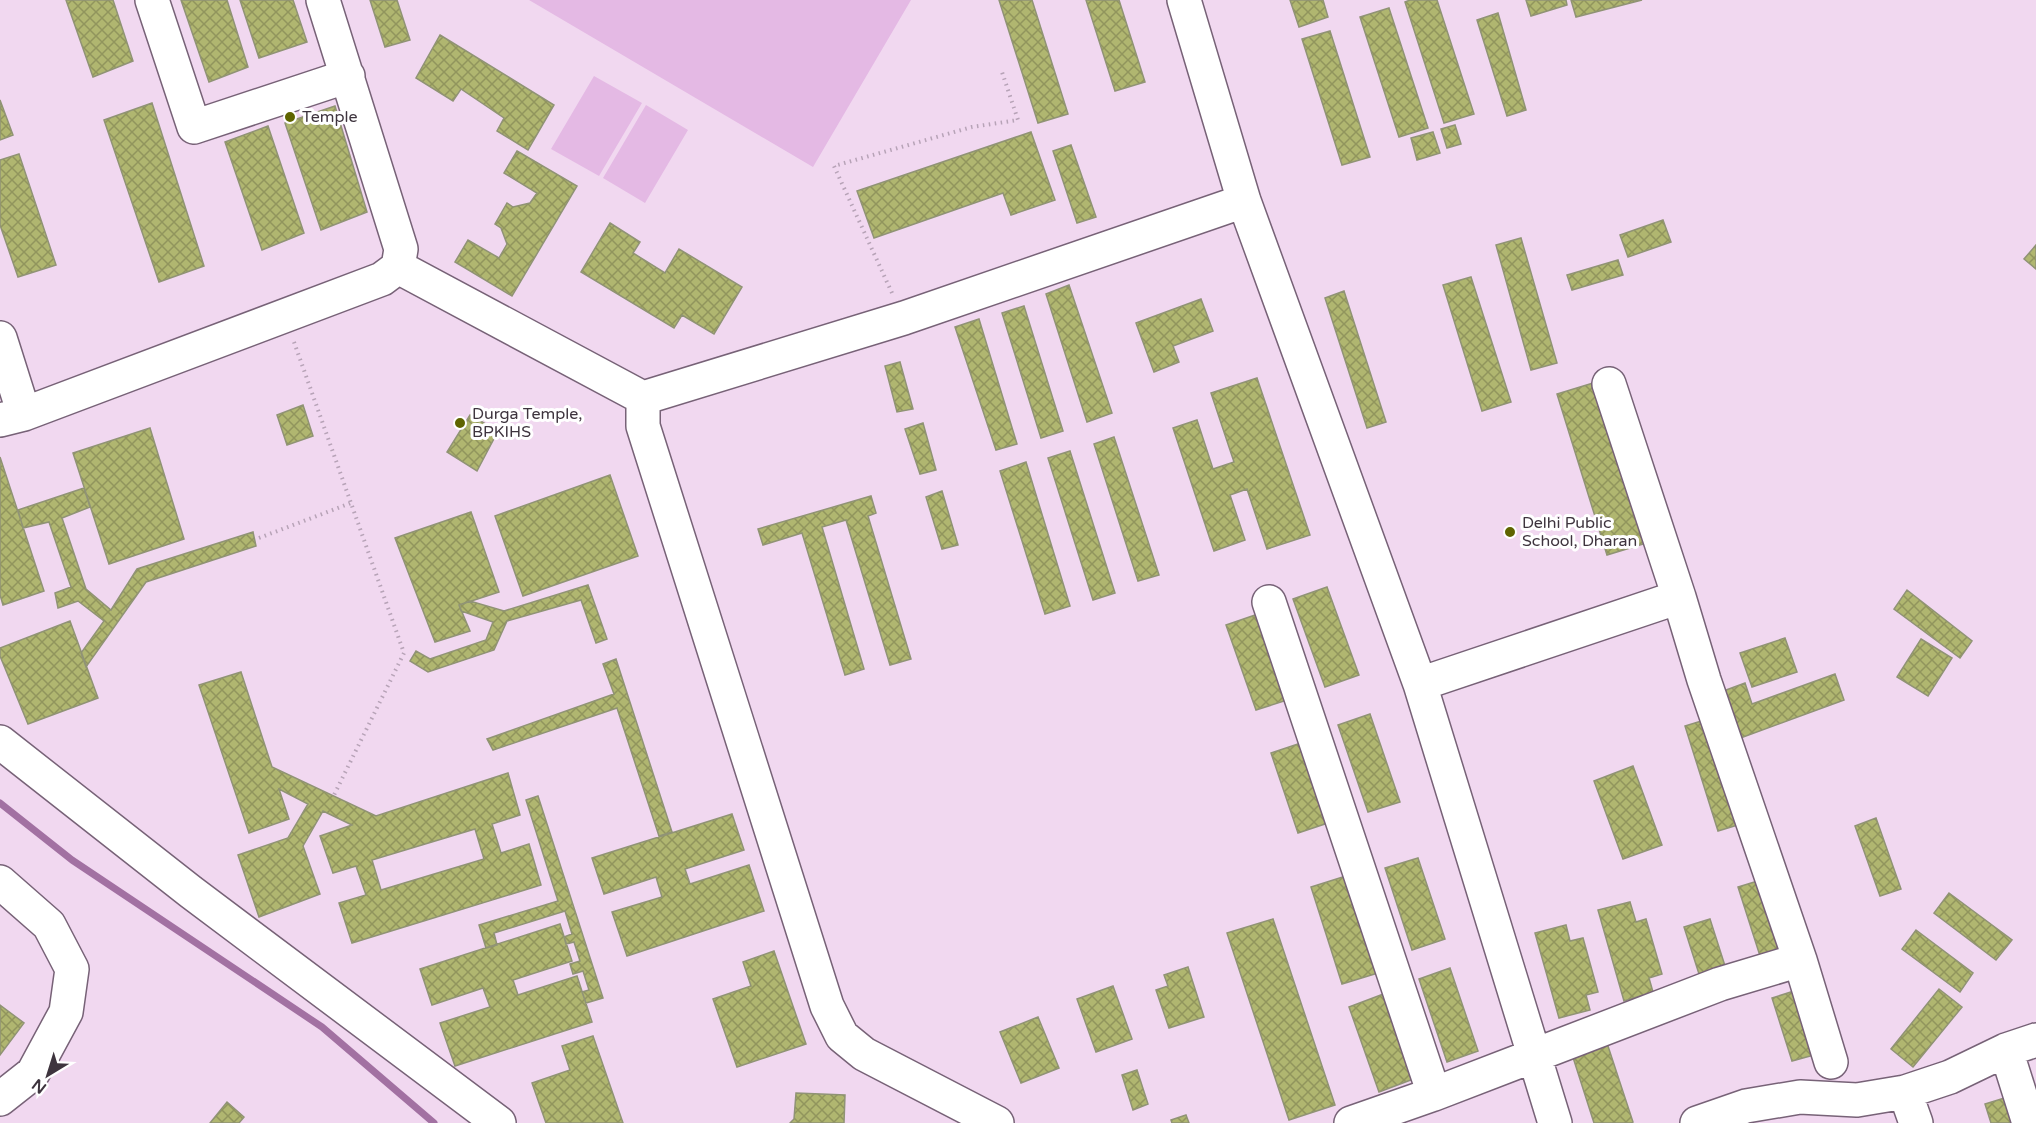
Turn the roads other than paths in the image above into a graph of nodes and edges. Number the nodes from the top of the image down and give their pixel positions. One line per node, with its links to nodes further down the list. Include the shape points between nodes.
1 (152, 0): 4 (street, via 194,127)
2 (323, 0): 4 (street)
3 (1184, 0): 5 (street)
4 (348, 76): 6 (street, via 401,249)
5 (1244, 201): 9 (street, via 904,318); 13 (street)
6 (398, 267): 9 (street); 10 (street, via 382,279)
7 (0, 338): 10 (street)
8 (1609, 384): 11 (street)
9 (643, 398): 26 (street, via 643,426 827,1006 843,1036 864,1054)
10 (12, 417)
11 (1679, 597): 13 (street); 16 (street)
12 (1269, 602): 22 (street)
13 (1420, 684): 19 (street)
14 (0, 742): 25 (street, via 191,892)
15 (0, 882): 23 (street, via 49,925 72,969 66,1011 33,1073)
16 (1800, 960): 19 (street, via 1720,984); 20 (street)
17 (2036, 1040): 18 (street)
18 (2006, 1050): 21 (street, via 1950,1077); 31 (street)
19 (1535, 1054): 22 (street); 28 (street)
20 (1831, 1062)
21 (1905, 1092): 24 (street); 30 (street)
22 (1434, 1094): 27 (street)
23 (0, 1099)
24 (1804, 1110): 29 (street, via 1746,1106)
25 (499, 1123)
26 (997, 1123)
27 (1351, 1123)
28 (1555, 1123)
29 (1697, 1123)
30 (1916, 1123)
31 (2029, 1123)

